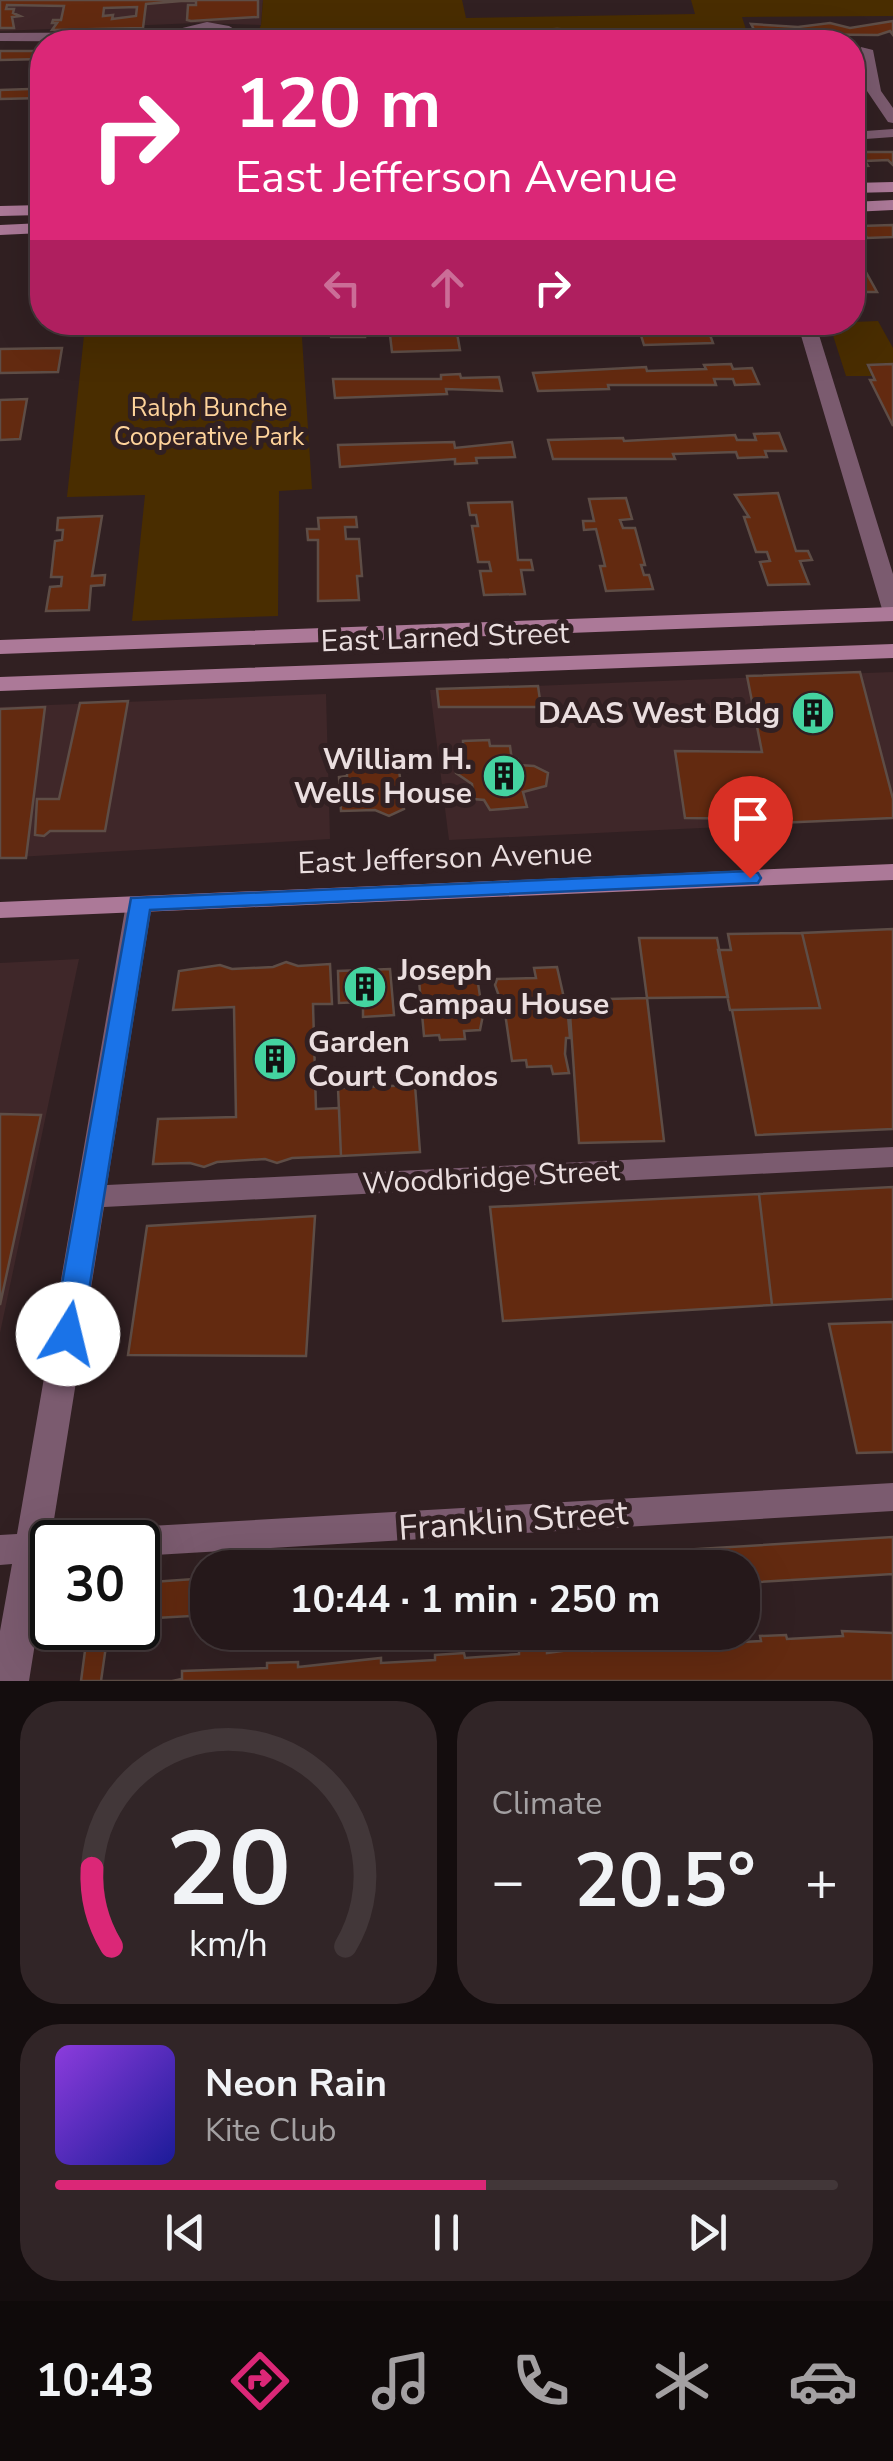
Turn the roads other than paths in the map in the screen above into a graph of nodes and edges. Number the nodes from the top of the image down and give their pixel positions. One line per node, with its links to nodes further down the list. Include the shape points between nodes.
1 (186, 30): 2 (street)
2 (226, 30)
3 (0, 37): 4 (street)
4 (30, 37)
5 (866, 50): 6 (street, via 874,91)
6 (893, 120)
7 (893, 133): 8 (street)
8 (865, 135)
9 (893, 187): 10 (street)
10 (865, 188)
11 (865, 206): 12 (street)
12 (893, 206)
13 (0, 210): 14 (street)
14 (30, 210)
15 (30, 229): 16 (street)
16 (0, 230)
17 (810, 335): 18 (street)
18 (893, 611): 19 (street, East Larned Street)
19 (814, 617): 20 (street, East Larned Street); 23 (street, via 841,636)
20 (358, 634): 21 (street, East Larned Street); 24 (street)
21 (0, 647)
22 (893, 651): 23 (street, East Larned Street)
23 (826, 653): 24 (street, East Larned Street)
24 (361, 670): 25 (street, East Larned Street)
25 (0, 684)
26 (893, 872): 27 (street, East Jefferson Avenue)
27 (140, 904): 28 (street, East Jefferson Avenue); 30 (street)
28 (0, 910)
29 (893, 1157): 30 (street, Woodbridge Street)
30 (89, 1197): 33 (street)
31 (893, 1497): 32 (street, Franklin Street)
32 (160, 1540)
33 (28, 1549): 34 (street)
34 (10, 1681)

